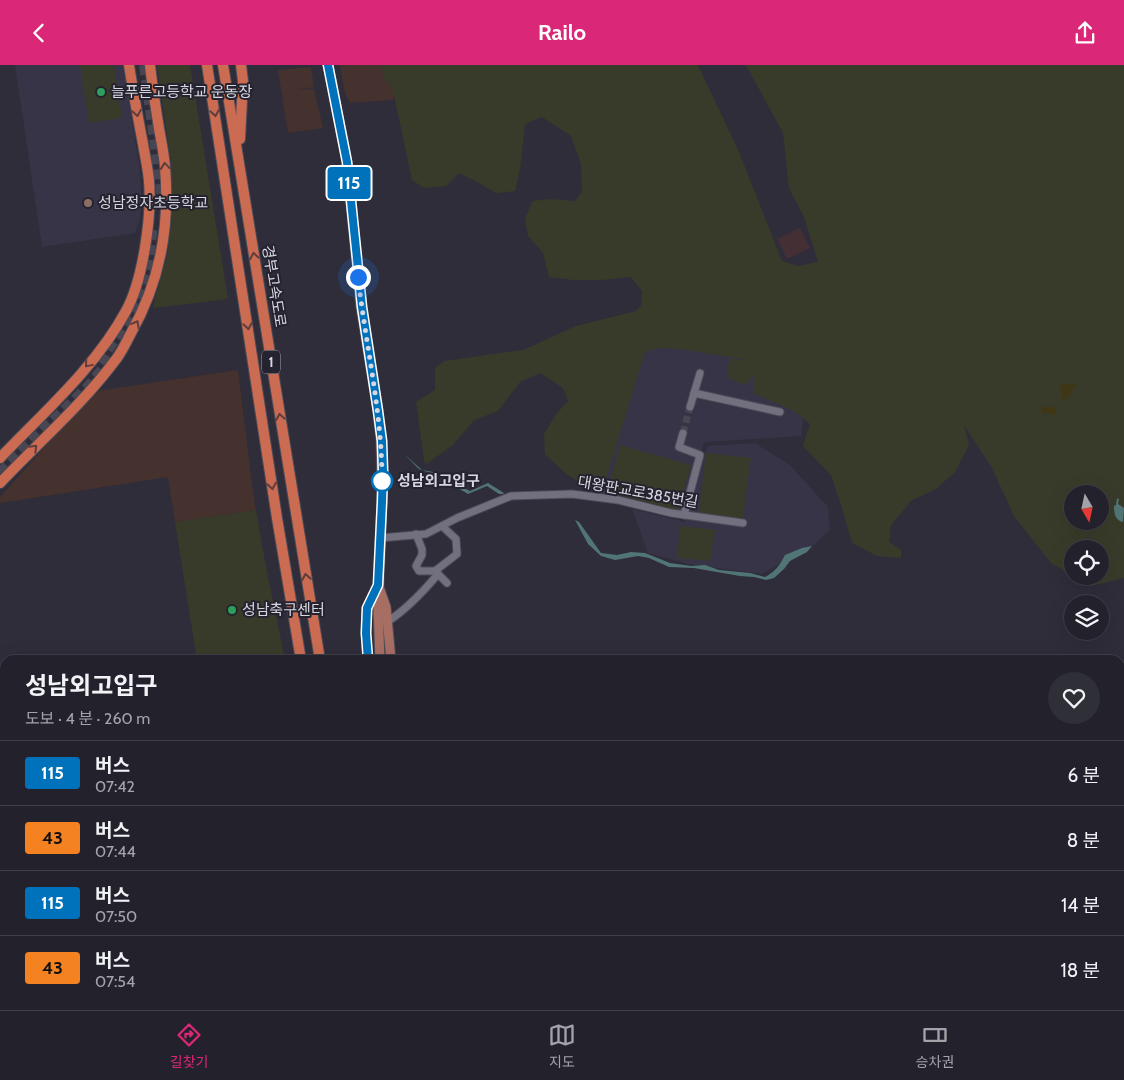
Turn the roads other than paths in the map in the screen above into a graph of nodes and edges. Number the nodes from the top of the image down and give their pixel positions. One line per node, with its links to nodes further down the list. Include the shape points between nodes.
1 (129, 65): 13 (highway, one-way to 13, via 149,181 148,224 135,290 127,310 104,346)
2 (150, 65): 14 (highway, one-way to 2, via 94,387 118,357 148,299 158,269 166,215 165,166)
3 (207, 65): 24 (highway, 1, one-way to 24)
4 (223, 65): 7 (highway, 경부고속도로 / 1)
5 (241, 65): 7 (highway)
6 (328, 65): 19 (main road, via 347,162 362,307 380,426 383,471)
7 (239, 160): 25 (highway, 경부고속도로 / 1, one-way to 7)
8 (700, 373): 9 (street)
9 (694, 393): 10 (street); 11 (street)
10 (690, 407)
11 (780, 412)
12 (683, 433): 15 (street, via 679,447 700,455)
13 (0, 458)
14 (0, 483)
15 (684, 515): 16 (street, 대왕판교로385번길); 17 (street, 대왕판교로385번길, via 618,500 572,494 511,496)
16 (743, 523)
17 (442, 526): 18 (street, 대왕판교로385번길); 20 (street, via 456,539 457,554)
18 (416, 535): 19 (street, 대왕판교로385번길); 20 (street, via 422,549 416,566 419,571)
19 (380, 538): 22 (main road)
20 (437, 572): 21 (street); 23 (street, via 427,588 402,613)
21 (447, 583)
22 (378, 585): 23 (main road, via 386,607); 26 (main road, via 367,608); 27 (main road)
23 (387, 622): 28 (main road)
24 (300, 655)
25 (319, 655)
26 (368, 655)
27 (380, 655)
28 (390, 655)

